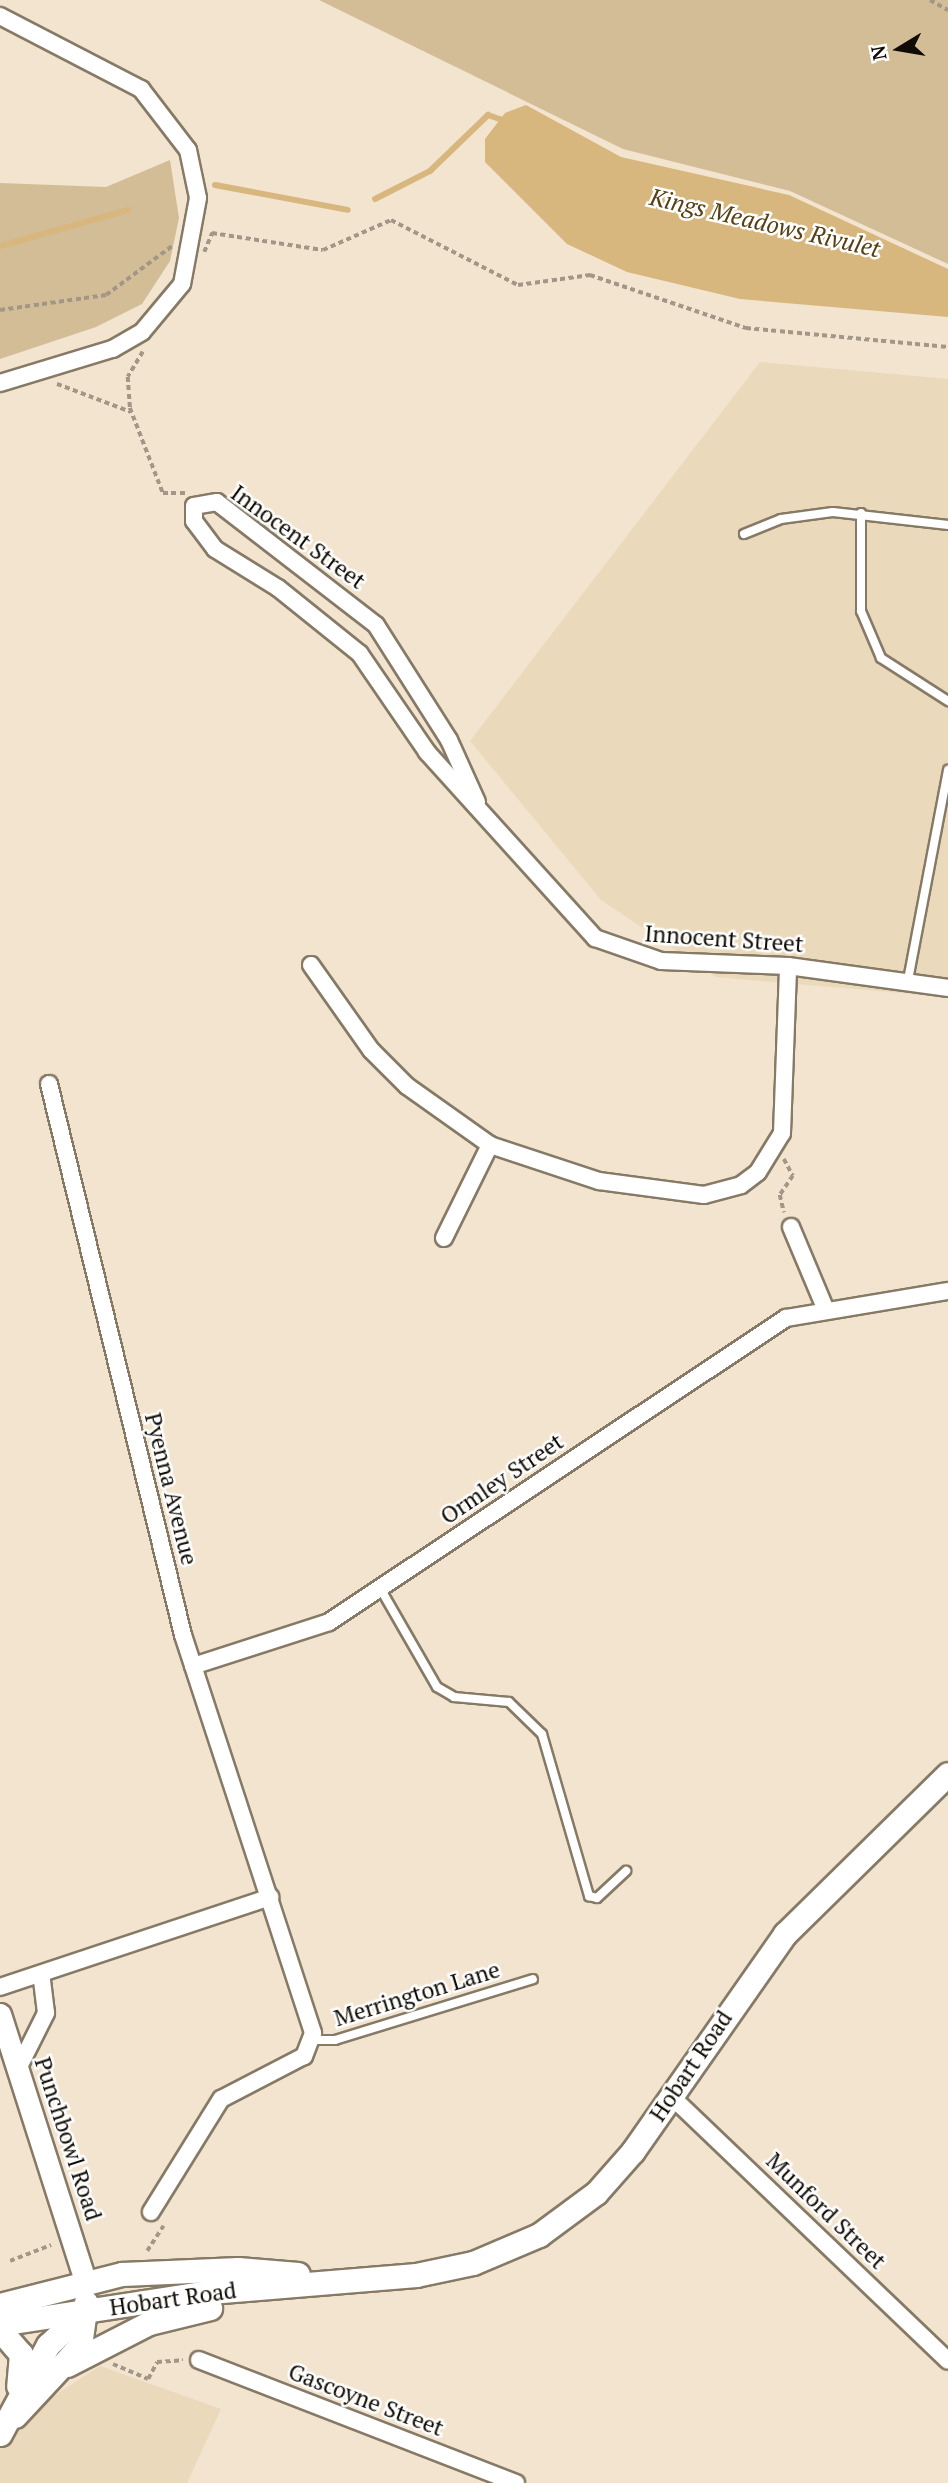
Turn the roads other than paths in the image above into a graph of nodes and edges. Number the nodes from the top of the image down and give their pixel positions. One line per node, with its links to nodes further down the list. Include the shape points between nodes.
1 (0, 16): 2 (street, via 141,89 188,150 198,198 182,284 142,332 112,348)
2 (0, 383)
3 (861, 513): 4 (lane); 5 (lane, via 781,519); 6 (lane, via 861,611 881,658)
4 (948, 525)
5 (744, 534)
6 (948, 701)
7 (948, 770): 11 (lane)
8 (477, 802): 8 (street, Innocent Street, via 427,752 360,654 288,595 215,549 194,521 194,506 217,502 376,625 449,740); 10 (street, Innocent Street, via 571,913 615,950 661,961)
9 (311, 965): 14 (street, via 371,1050 407,1086)
10 (788, 966): 11 (street, Innocent Street); 14 (street, via 785,1106 774,1150 741,1185 683,1194 599,1181)
11 (908, 980): 12 (street, Innocent Street)
12 (948, 988)
13 (49, 1084): 20 (street, Pyenna Avenue)
14 (490, 1145): 16 (street)
15 (792, 1227): 18 (street)
16 (444, 1238)
17 (948, 1291): 18 (street, Ormley Street)
18 (825, 1308): 19 (street, Ormley Street, via 765,1330)
19 (380, 1588): 20 (street, Ormley Street, via 330,1622); 22 (lane, via 437,1687 453,1697 509,1702 542,1734 589,1896 597,1898)
20 (192, 1666): 23 (street, Pyenna Avenue)
21 (948, 1774): 30 (main road, Hobart Road, via 785,1934)
22 (626, 1871)
23 (270, 1897): 24 (street); 28 (street, Pyenna Avenue, via 310,2014)
24 (41, 1974): 26 (street); 29 (street, via 46,2013)
25 (533, 1979): 28 (lane, Merrington Lane, via 335,2040)
26 (0, 1986)
27 (0, 2014): 29 (street, Punchbowl Road)
28 (312, 2040): 31 (street, via 304,2056 221,2099)
29 (18, 2069): 34 (street, Punchbowl Road)
30 (671, 2096): 33 (main road, Hobart Road, via 633,2151 558,2223 473,2263); 40 (street, Munford Street)
31 (150, 2211)
32 (168, 2272): 33 (main road, Hobart Road, via 238,2269); 34 (main road, Hobart Road); 36 (main road, Hobart Road)
33 (386, 2278): 36 (main road, Hobart Road, via 246,2288); 41 (main road, via 176,2315 99,2344)
34 (85, 2281): 35 (main road); 36 (main road, Hobart Road)
35 (0, 2305)
36 (86, 2310): 37 (main road); 41 (main road, Hobart Road, via 84,2336); 42 (main road, Hobart Road, via 48,2345)
37 (0, 2324)
38 (0, 2330): 42 (main road, via 21,2354)
39 (199, 2360): 44 (street, Gascoyne Street)
40 (948, 2361)
41 (67, 2365): 43 (main road, Hobart Road)
42 (14, 2406): 43 (main road, Hobart Road)
43 (0, 2435)
44 (516, 2483)

